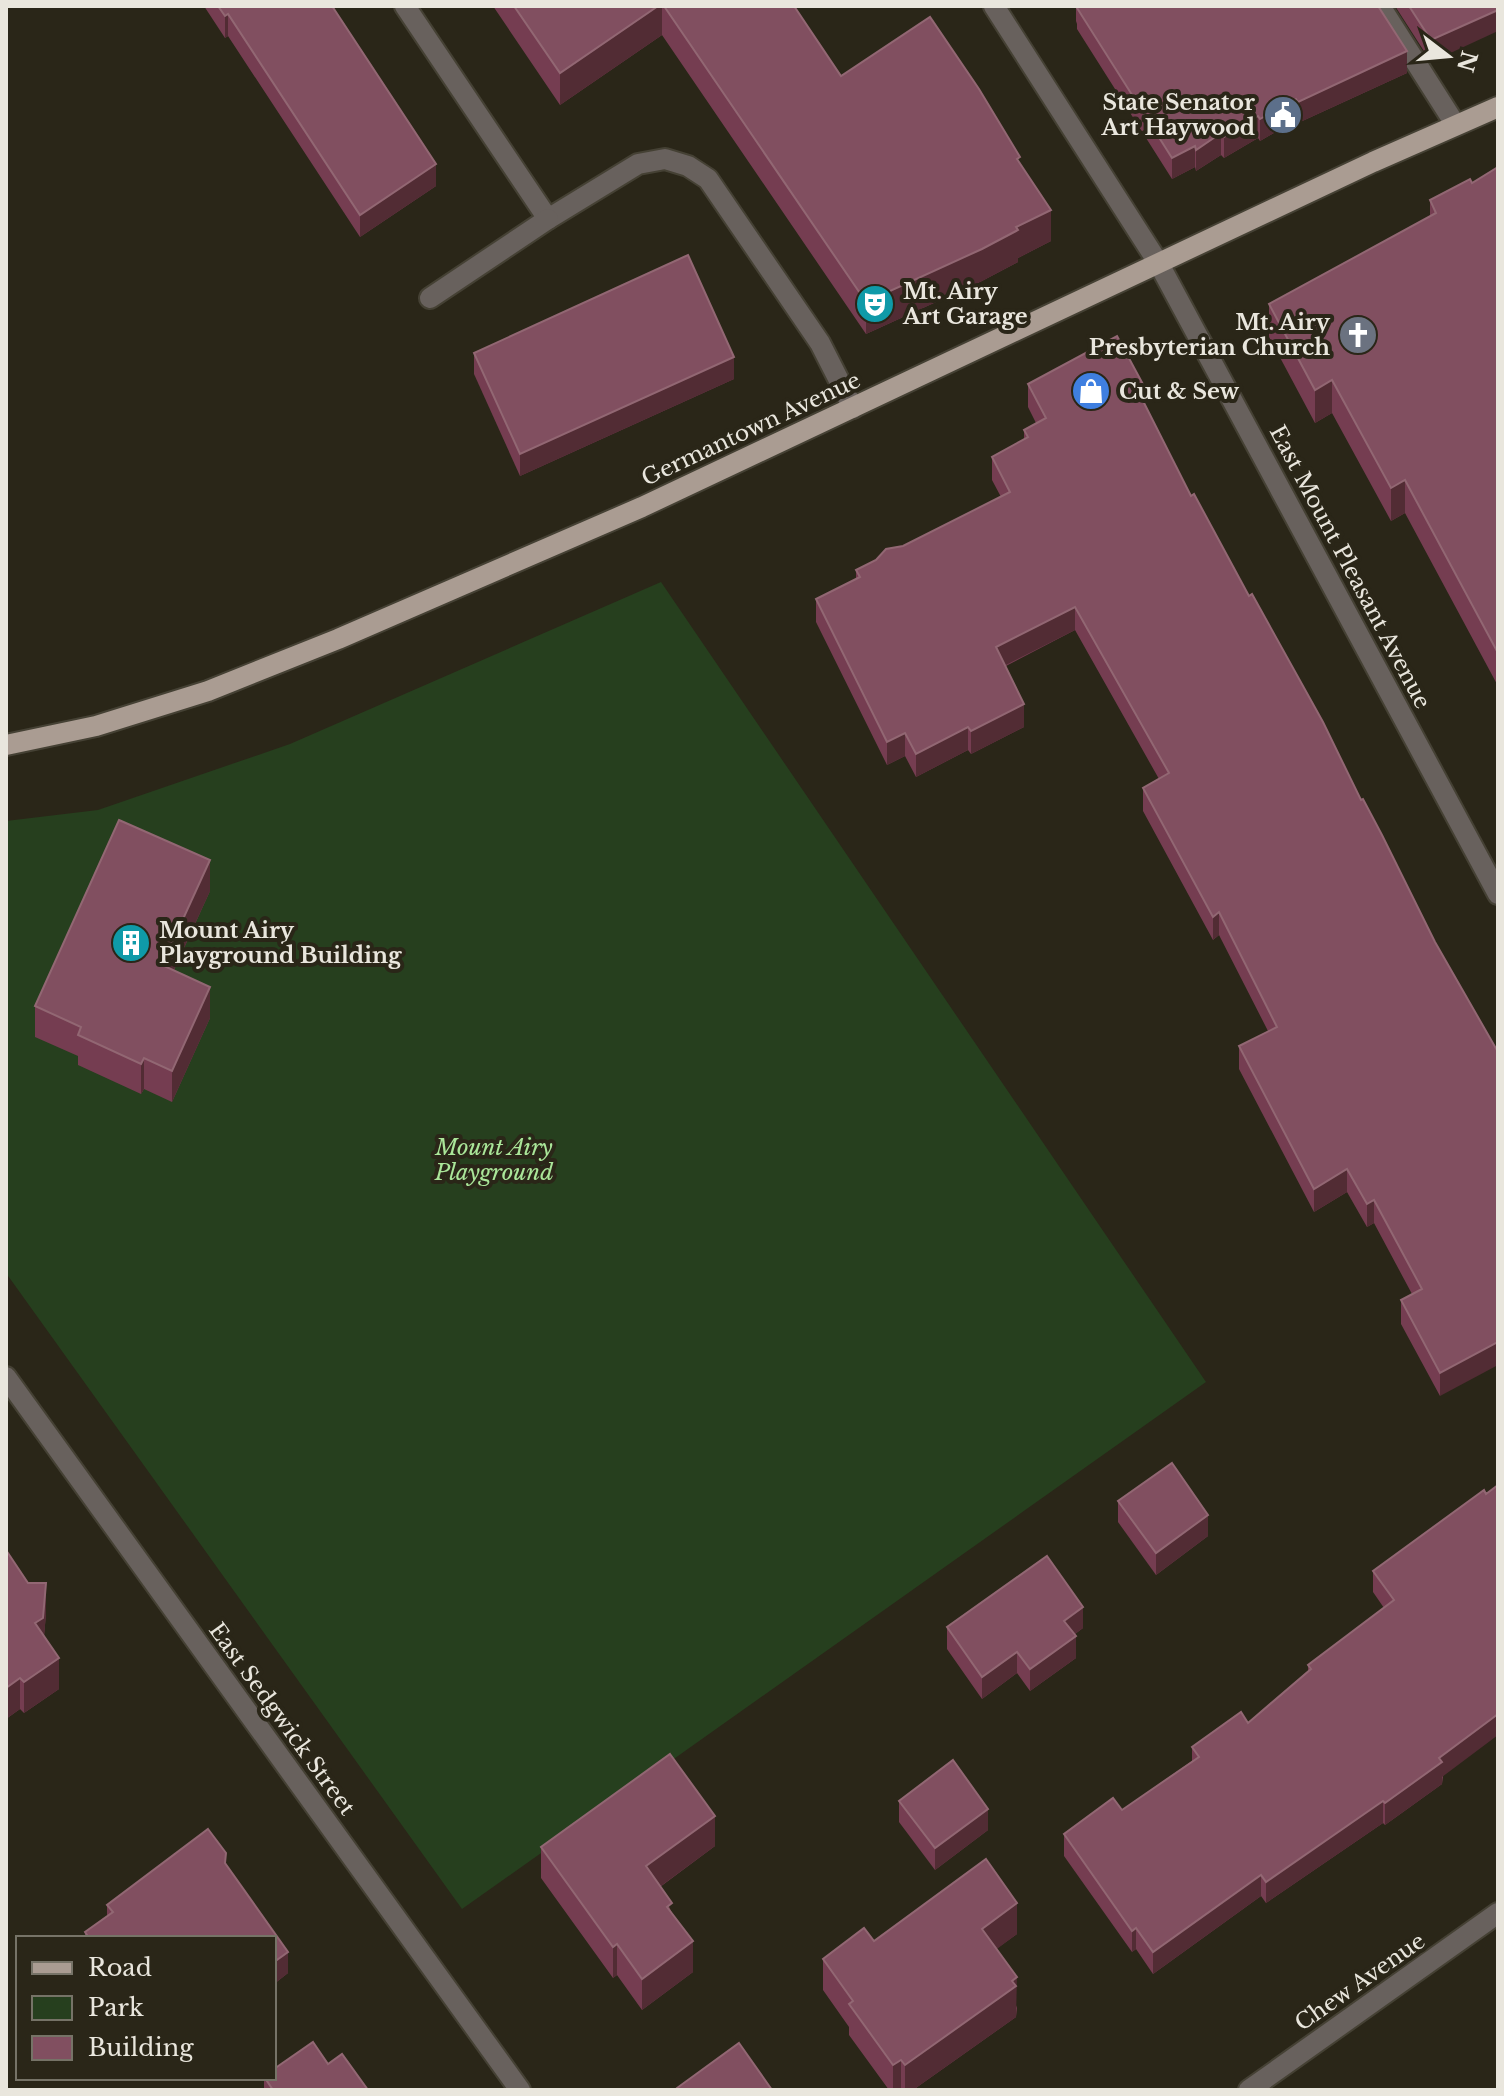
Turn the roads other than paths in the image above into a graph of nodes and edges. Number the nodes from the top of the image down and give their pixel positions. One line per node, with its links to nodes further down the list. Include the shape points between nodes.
1 (405, 6): 6 (street)
2 (994, 6): 7 (street, East Mount Pleasant Avenue)
3 (1380, 6): 5 (street)
4 (1498, 107): 5 (main road, Germantown Avenue)
5 (1455, 124): 7 (main road, Germantown Avenue)
6 (548, 219): 8 (street); 9 (street, via 638,164 665,159 688,166 708,179 820,343)
7 (1159, 264): 9 (main road, Germantown Avenue); 11 (street, East Mount Pleasant Avenue)
8 (430, 298)
9 (853, 408): 10 (main road, Germantown Avenue, via 642,507 268,668 96,726)
10 (6, 745)
11 (1498, 894)
12 (6, 1377): 14 (street, East Sedgwick Street)
13 (1498, 1913): 15 (street, Chew Avenue)
14 (520, 2090)
15 (1249, 2090)

